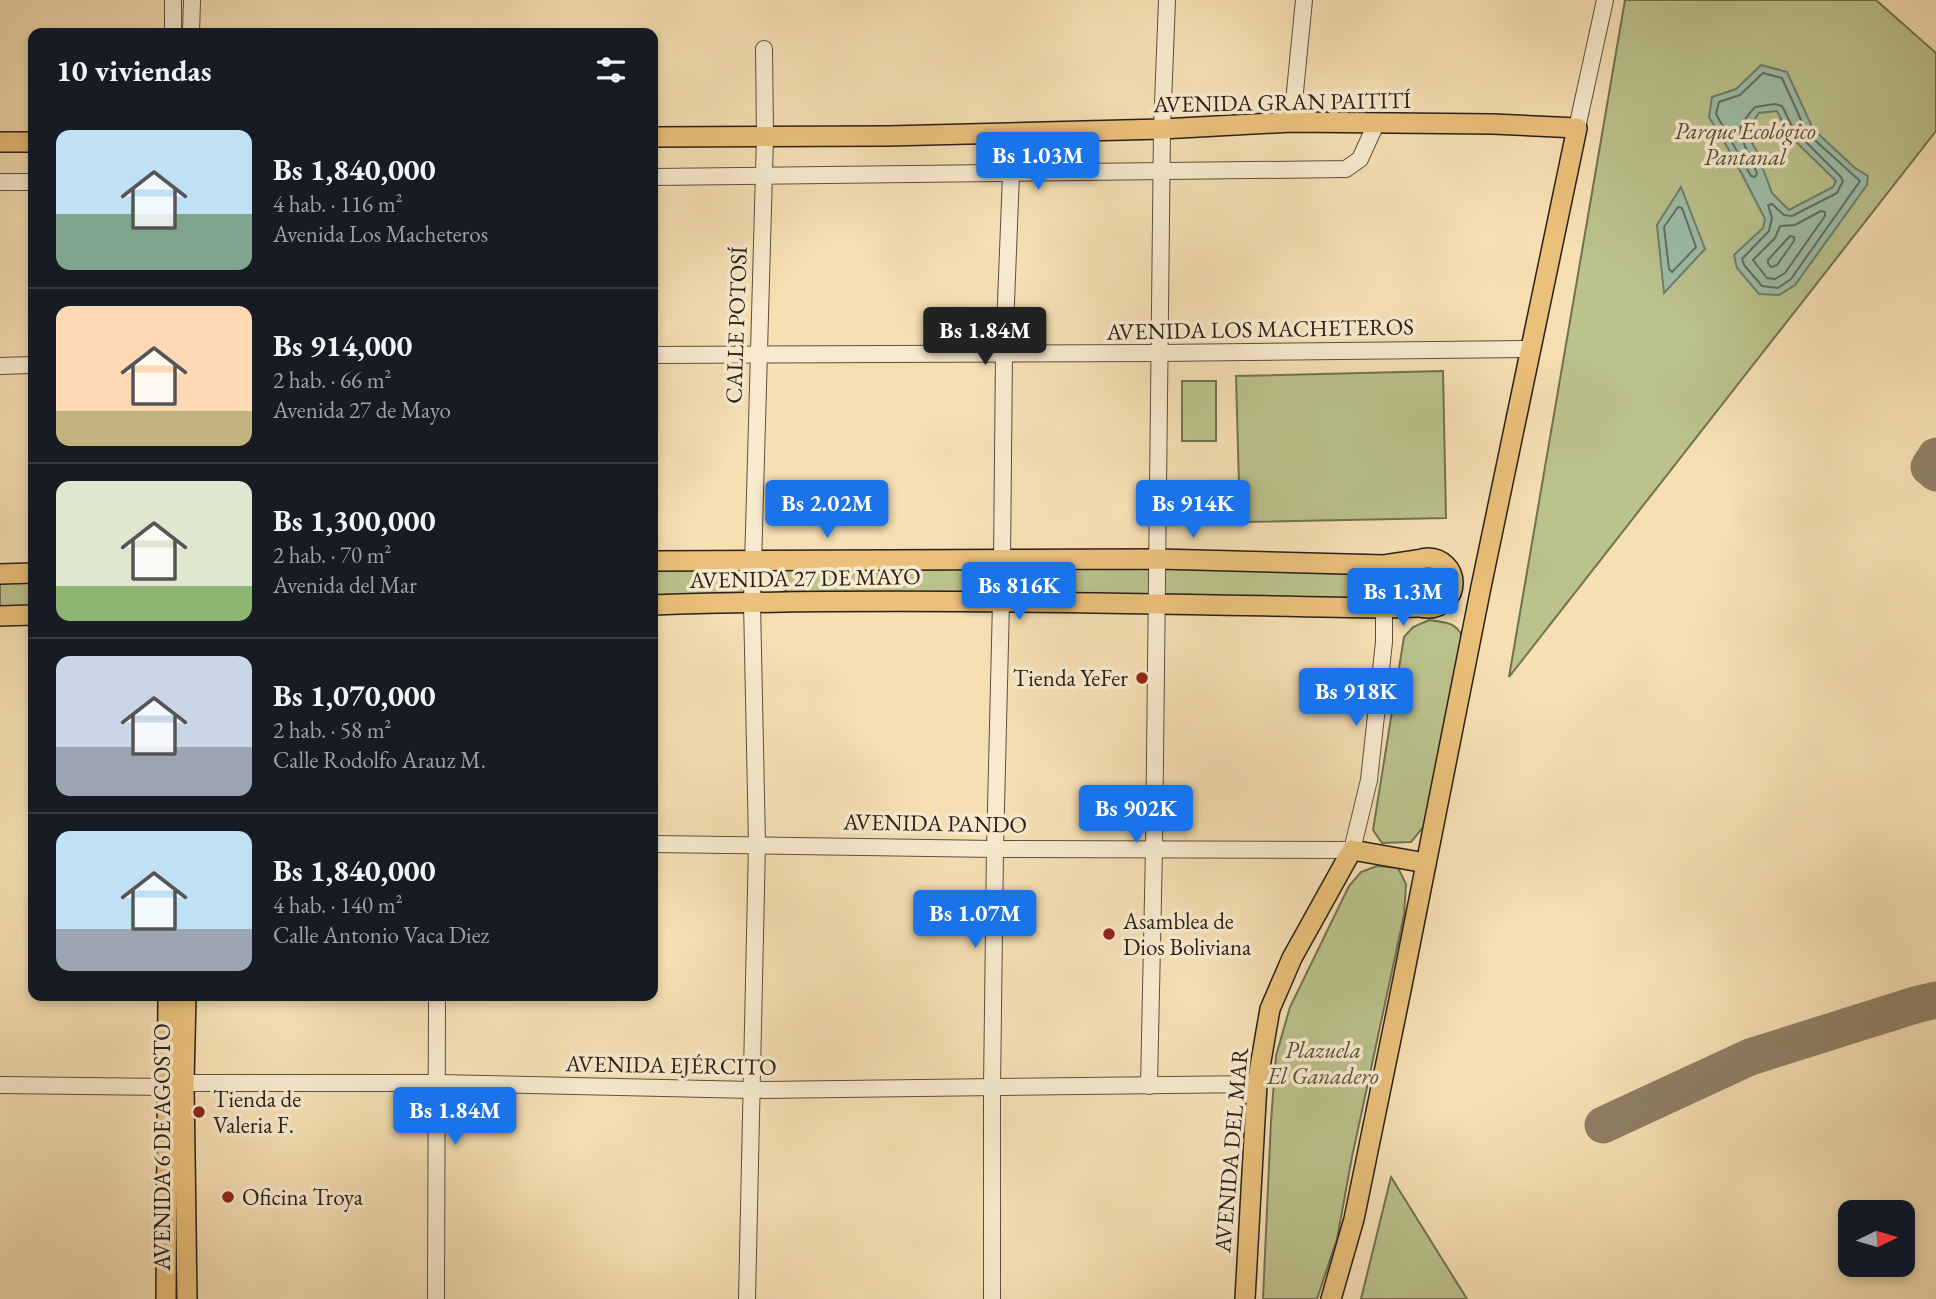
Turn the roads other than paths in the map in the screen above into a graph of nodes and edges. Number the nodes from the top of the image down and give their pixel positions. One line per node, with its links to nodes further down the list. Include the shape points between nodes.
1 (173, 0): 6 (street)
2 (192, 0): 7 (street)
3 (1167, 0): 11 (street)
4 (1304, 0): 9 (street)
5 (1605, 0): 12 (street)
6 (173, 28)
7 (191, 28)
8 (764, 49): 13 (street, CALLE POTOSÍ)
9 (1292, 122): 10 (main road, AVENIDA GRAN PAITITÍ); 11 (main road, AVENIDA GRAN PAITITÍ)
10 (1376, 124): 12 (main road, AVENIDA GRAN PAITITÍ); 17 (street, via 1360,159 1346,169)
11 (1161, 128): 13 (main road, AVENIDA GRAN PAITITÍ); 17 (street)
12 (1577, 128): 23 (main road)
13 (765, 136): 14 (main road, AVENIDA GRAN PAITITÍ); 19 (street, CALLE POTOSÍ)
14 (658, 137)
15 (0, 142): 16 (main road)
16 (28, 142)
17 (1162, 170): 18 (street); 24 (street)
18 (1011, 174): 19 (street); 25 (street)
19 (764, 176): 20 (street); 27 (street, CALLE POTOSÍ)
20 (658, 177)
21 (0, 182): 22 (street)
22 (28, 182)
23 (1531, 349): 24 (street, AVENIDA LOS MACHETEROS); 39 (main road)
24 (1159, 353): 25 (street, AVENIDA LOS MACHETEROS); 30 (street)
25 (1004, 354): 27 (street, AVENIDA LOS MACHETEROS); 34 (street)
26 (658, 355): 27 (street, AVENIDA LOS MACHETEROS)
27 (758, 355): 31 (street, CALLE POTOSÍ)
28 (28, 365): 29 (street)
29 (0, 366)
30 (1158, 559): 34 (main road, AVENIDA 27 DE MAYO); 35 (main road, AVENIDA 27 DE MAYO); 42 (street)
31 (753, 560): 33 (main road, AVENIDA 27 DE MAYO); 34 (main road, AVENIDA 27 DE MAYO); 40 (street, CALLE POTOSÍ)
32 (1418, 560): 35 (main road, AVENIDA 27 DE MAYO); 38 (main road, via 1441,562); 44 (main road, via 1403,580 1407,597)
33 (658, 561)
34 (1002, 561): 41 (street)
35 (1384, 565): 45 (street, AVENIDA DEL MAR)
36 (28, 573): 37 (main road)
37 (0, 574)
38 (1453, 582): 39 (main road); 44 (main road, via 1444,603)
39 (1481, 587): 53 (main road)
40 (752, 602): 41 (main road, AVENIDA 27 DE MAYO); 43 (main road, AVENIDA 27 DE MAYO); 49 (street, CALLE POTOSÍ)
41 (1000, 602): 42 (main road, AVENIDA 27 DE MAYO); 50 (street)
42 (1156, 604): 45 (main road, AVENIDA 27 DE MAYO); 51 (street)
43 (658, 605)
44 (1420, 607): 45 (main road, AVENIDA 27 DE MAYO)
45 (1385, 608): 52 (street, AVENIDA DEL MAR, via 1369,780)
46 (28, 615): 47 (main road)
47 (0, 616)
48 (658, 844): 49 (street, AVENIDA PANDO)
49 (757, 844): 50 (street, AVENIDA PANDO); 63 (street, CALLE POTOSÍ)
50 (995, 849): 51 (street, AVENIDA PANDO); 62 (street)
51 (1154, 849): 52 (street, AVENIDA PANDO); 61 (street)
52 (1352, 850): 53 (main road, AVENIDA PANDO); 58 (main road, AVENIDA DEL MAR, via 1292,958 1270,1009)
53 (1426, 863): 70 (main road, via 1354,1219)
54 (168, 1001): 60 (main road, AVENIDA 6 DE AGOSTO)
55 (185, 1001): 60 (main road, AVENIDA 6 DE AGOSTO)
56 (437, 1001): 57 (street)
57 (437, 1083): 60 (street, AVENIDA EJÉRCITO); 63 (street, AVENIDA EJÉRCITO); 66 (street)
58 (1257, 1084): 61 (street, AVENIDA EJÉRCITO); 69 (main road, AVENIDA DEL MAR)
59 (0, 1085): 60 (street, AVENIDA EJÉRCITO)
60 (176, 1085): 64 (main road, AVENIDA 6 DE AGOSTO); 65 (main road, AVENIDA 6 DE AGOSTO)
61 (1149, 1086): 62 (street, AVENIDA EJÉRCITO)
62 (992, 1088): 63 (street, AVENIDA EJÉRCITO); 68 (street)
63 (752, 1090): 67 (street, CALLE POTOSÍ)
64 (166, 1299)
65 (187, 1299)
66 (436, 1299)
67 (747, 1299)
68 (992, 1299)
69 (1245, 1299)
70 (1331, 1299)

